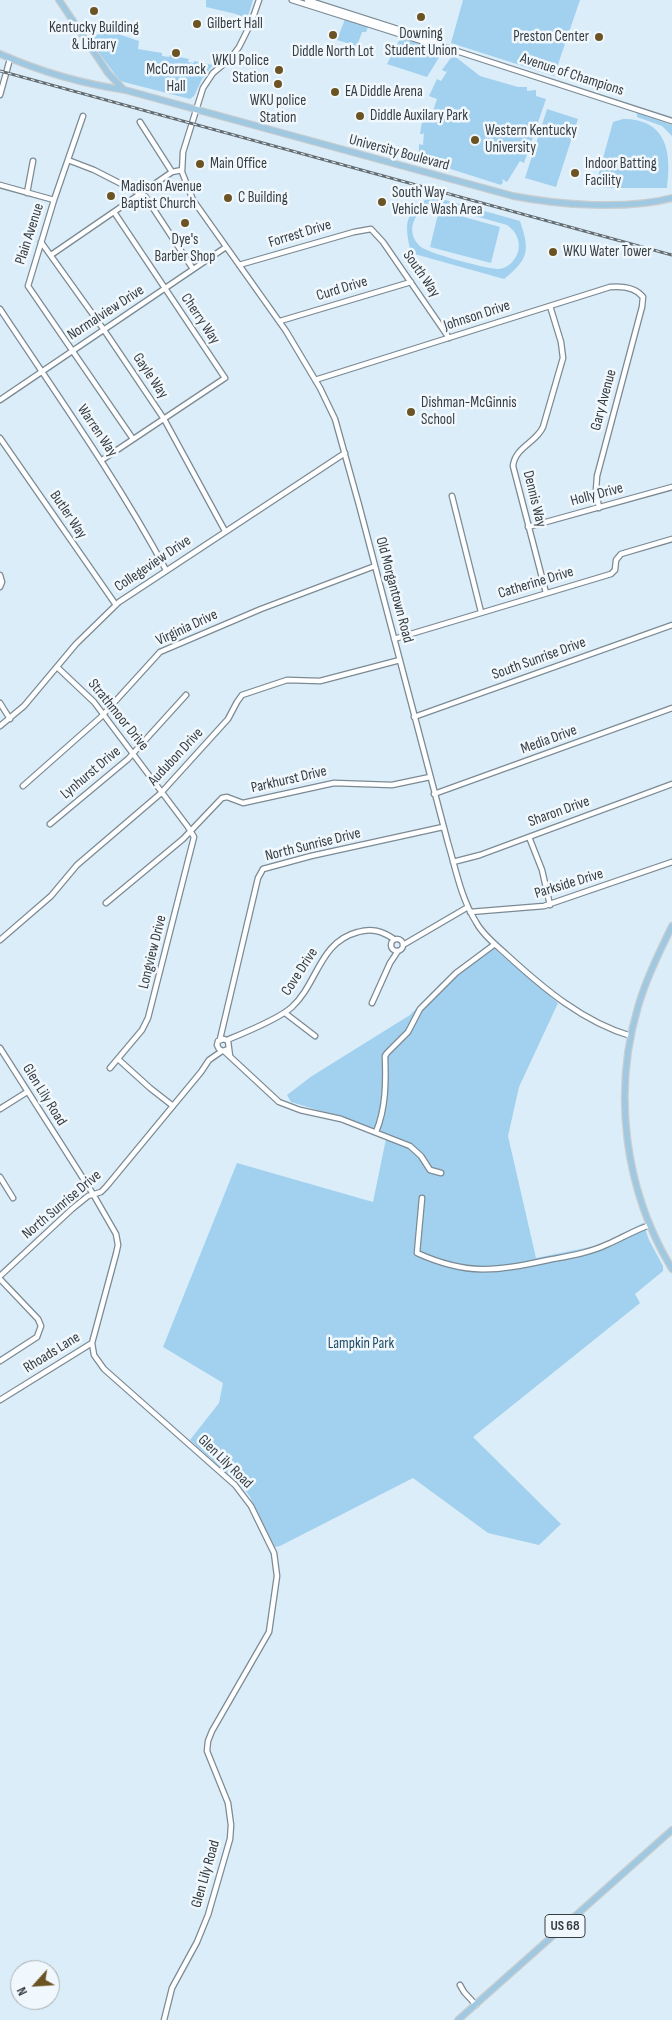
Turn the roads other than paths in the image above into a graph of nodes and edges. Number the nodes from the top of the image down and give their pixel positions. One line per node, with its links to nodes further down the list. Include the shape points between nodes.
1 (59, 0): 8 (main road, via 108,73)
2 (259, 0): 10 (street, Old Morgantown Road, via 239,48 208,78)
3 (292, 0): 5 (street, Avenue of Champions)
4 (307, 0): 5 (street, Avenue of Champions, via 432,40)
5 (435, 44): 12 (street, Avenue of Champions)
6 (0, 54): 7 (main road, University Boulevard)
7 (10, 59): 8 (main road, University Boulevard, via 99,86); 9 (street)
8 (125, 90): 10 (main road, University Boulevard)
9 (0, 95)
10 (195, 109): 16 (street, Old Morgantown Road, via 182,155); 21 (main road, University Boulevard, via 524,198 598,204)
11 (83, 116): 14 (street, Plain Avenue)
12 (672, 121)
13 (140, 122): 17 (street)
14 (68, 160): 20 (street); 22 (street, Plain Avenue)
15 (33, 161): 19 (street)
16 (182, 170): 17 (street); 26 (street, Old Morgantown Road, via 189,193)
17 (172, 172): 20 (street)
18 (0, 186): 19 (street)
19 (27, 193): 22 (street)
20 (141, 193): 23 (street); 29 (street)
21 (672, 198)
22 (54, 200): 25 (street, Plain Avenue)
23 (114, 212): 27 (street); 31 (street, Cherry Way)
24 (368, 228): 28 (street, Forrest Drive); 30 (street, South Way, via 381,238)
25 (41, 242): 27 (street, Gayle Way); 38 (street, Plain Avenue, via 28,286)
26 (226, 247): 28 (street, Old Morgantown Road); 29 (street, Normalview Drive)
27 (51, 254): 36 (street, Gayle Way)
28 (239, 265): 35 (street, Old Morgantown Road)
29 (194, 269): 31 (street, Normalview Drive)
30 (411, 282): 35 (street, Curd Drive); 37 (street, South Way)
31 (165, 289): 36 (street, Normalview Drive); 42 (street, Cherry Way, via 225,378)
32 (643, 300): 33 (street, Johnson Drive, via 637,291 615,287); 49 (street, Gary Avenue, via 597,476)
33 (550, 306): 37 (street, Johnson Drive); 50 (street, Dennis Way, via 561,342 562,363 544,427 518,453 513,466)
34 (0, 309): 39 (street, Warren Way)
35 (280, 321): 40 (street, Old Morgantown Road)
36 (104, 330): 38 (street, Normalview Drive); 42 (street, Gayle Way)
37 (449, 338): 40 (street, Johnson Drive)
38 (72, 350): 39 (street, Normalview Drive); 44 (street)
39 (41, 371): 41 (street, Normalview Drive); 46 (street, Warren Way)
40 (315, 380): 45 (street, Old Morgantown Road, via 335,419)
41 (0, 400)
42 (164, 419): 44 (street); 51 (street, Gayle Way)
43 (0, 438): 58 (street, Butler Way)
44 (133, 439): 46 (street)
45 (345, 453): 51 (street, Collegeview Drive); 53 (street, Old Morgantown Road)
46 (102, 460): 54 (street, Warren Way)
47 (672, 487): 49 (street, Holly Drive)
48 (452, 496): 59 (street)
49 (599, 508): 50 (street, Holly Drive)
50 (528, 527): 57 (street, Dennis Way)
51 (225, 532): 54 (street, Collegeview Drive)
52 (672, 539): 57 (street, Catherine Drive, via 621,554 611,574)
53 (375, 566): 61 (street, Old Morgantown Road); 67 (street, Virginia Drive, via 163,650)
54 (166, 570): 58 (street, Collegeview Drive)
55 (0, 575): 56 (street)
56 (0, 587)
57 (546, 593): 59 (street, Catherine Drive)
58 (116, 605): 63 (street, Collegeview Drive)
59 (481, 612): 61 (street, Catherine Drive)
60 (672, 624): 68 (street, South Sunrise Drive)
61 (394, 639): 62 (street, Old Morgantown Road)
62 (400, 660): 68 (street, Old Morgantown Road); 75 (street, Audubon Drive, via 320,681 287,680 242,695 228,719)
63 (57, 667): 67 (street, Strathmoor Drive); 69 (street, Collegeview Drive)
64 (186, 695): 71 (street, Lynhurst Drive)
65 (0, 703): 69 (street)
66 (672, 708): 76 (street, Media Drive)
67 (104, 714): 71 (street, Strathmoor Drive); 74 (street, Virginia Drive)
68 (414, 717): 72 (street, Old Morgantown Road)
69 (10, 720): 70 (street, Collegeview Drive)
70 (0, 726)
71 (133, 753): 75 (street, Strathmoor Drive); 77 (street, Lynhurst Drive)
72 (430, 777): 76 (street, Old Morgantown Road); 79 (street, Parkhurst Drive, via 392,785 334,783 243,803 224,797)
73 (672, 784): 80 (street, Sharon Drive)
74 (22, 786)
75 (162, 792): 79 (street, Strathmoor Drive); 89 (street, Audubon Drive, via 77,865 50,896)
76 (434, 794): 78 (street, Old Morgantown Road)
77 (50, 824)
78 (443, 827): 81 (street, Old Morgantown Road); 97 (street, North Sunrise Drive, via 263,869 258,878)
79 (190, 831): 83 (street, Parkhurst Drive); 105 (street, Longview Drive, via 194,838 193,848 150,1014 142,1030)
80 (528, 837): 81 (street, Sharon Drive); 84 (street, via 542,870)
81 (453, 862): 85 (street, Old Morgantown Road)
82 (672, 862): 84 (street, Parkside Drive)
83 (106, 903)
84 (550, 905): 85 (street, Parkside Drive)
85 (469, 909): 90 (street, Parkside Drive); 91 (street, Old Morgantown Road, via 480,930)
86 (672, 926): 99 (main road, via 644,986)
87 (385, 934): 88 (street, Cove Drive); 92 (street); 96 (street, Cove Drive, via 368,929 339,940 328,951 298,1000)
88 (394, 939): 90 (street, Parkside Drive, via 398,938); 92 (street)
89 (0, 940)
90 (403, 943): 93 (street)
91 (495, 944): 99 (street, Old Morgantown Road, via 537,982 569,1005 603,1027); 110 (street, via 438,991 420,1009 408,1032 387,1052 386,1089)
92 (392, 947): 93 (street); 94 (street)
93 (398, 951): 94 (street)
94 (390, 963): 95 (street)
95 (372, 1003)
96 (285, 1013): 98 (street); 102 (street, Cove Drive, via 236,1037)
97 (222, 1031): 100 (street, North Sunrise Drive); 102 (street)
98 (315, 1036)
99 (631, 1036): 116 (main road, via 625,1095 627,1140 637,1189)
100 (220, 1039): 101 (street, North Sunrise Drive); 102 (street)
101 (217, 1046): 102 (street); 104 (street, North Sunrise Drive)
102 (226, 1046): 104 (street, North Sunrise Drive); 110 (street, via 230,1056 286,1106 341,1119)
103 (0, 1048): 107 (street, Glen Lily Road)
104 (212, 1057): 108 (street, North Sunrise Drive)
105 (118, 1059): 106 (street, Longview Drive); 108 (street)
106 (110, 1068)
107 (27, 1092): 109 (street); 113 (street, Glen Lily Road)
108 (174, 1106): 113 (street, North Sunrise Drive, via 106,1187)
109 (0, 1109)
110 (376, 1132): 111 (street, via 410,1146 430,1170)
111 (440, 1173)
112 (0, 1177): 114 (street)
113 (93, 1194): 118 (street, North Sunrise Drive, via 64,1215); 119 (street, Glen Lily Road, via 114,1229 118,1245)
114 (13, 1198)
115 (422, 1198): 116 (street, via 417,1253 442,1264 472,1270 507,1269 582,1254)
116 (650, 1224): 117 (main road)
117 (672, 1269)
118 (0, 1278): 120 (street, via 41,1326 37,1337)
119 (92, 1343): 121 (street, Rhoads Lane); 125 (street, Glen Lily Road, via 94,1355 104,1369 238,1488 268,1539 277,1566 267,1637 206,1746 209,1761 228,1803 230,1839 208,1915 172,1988)
120 (0, 1361)
121 (0, 1400)
122 (672, 1830): 124 (main road, US 68)
123 (460, 1985): 124 (street)
124 (476, 2004): 126 (main road, US 68)
125 (164, 2020)
126 (458, 2020)

